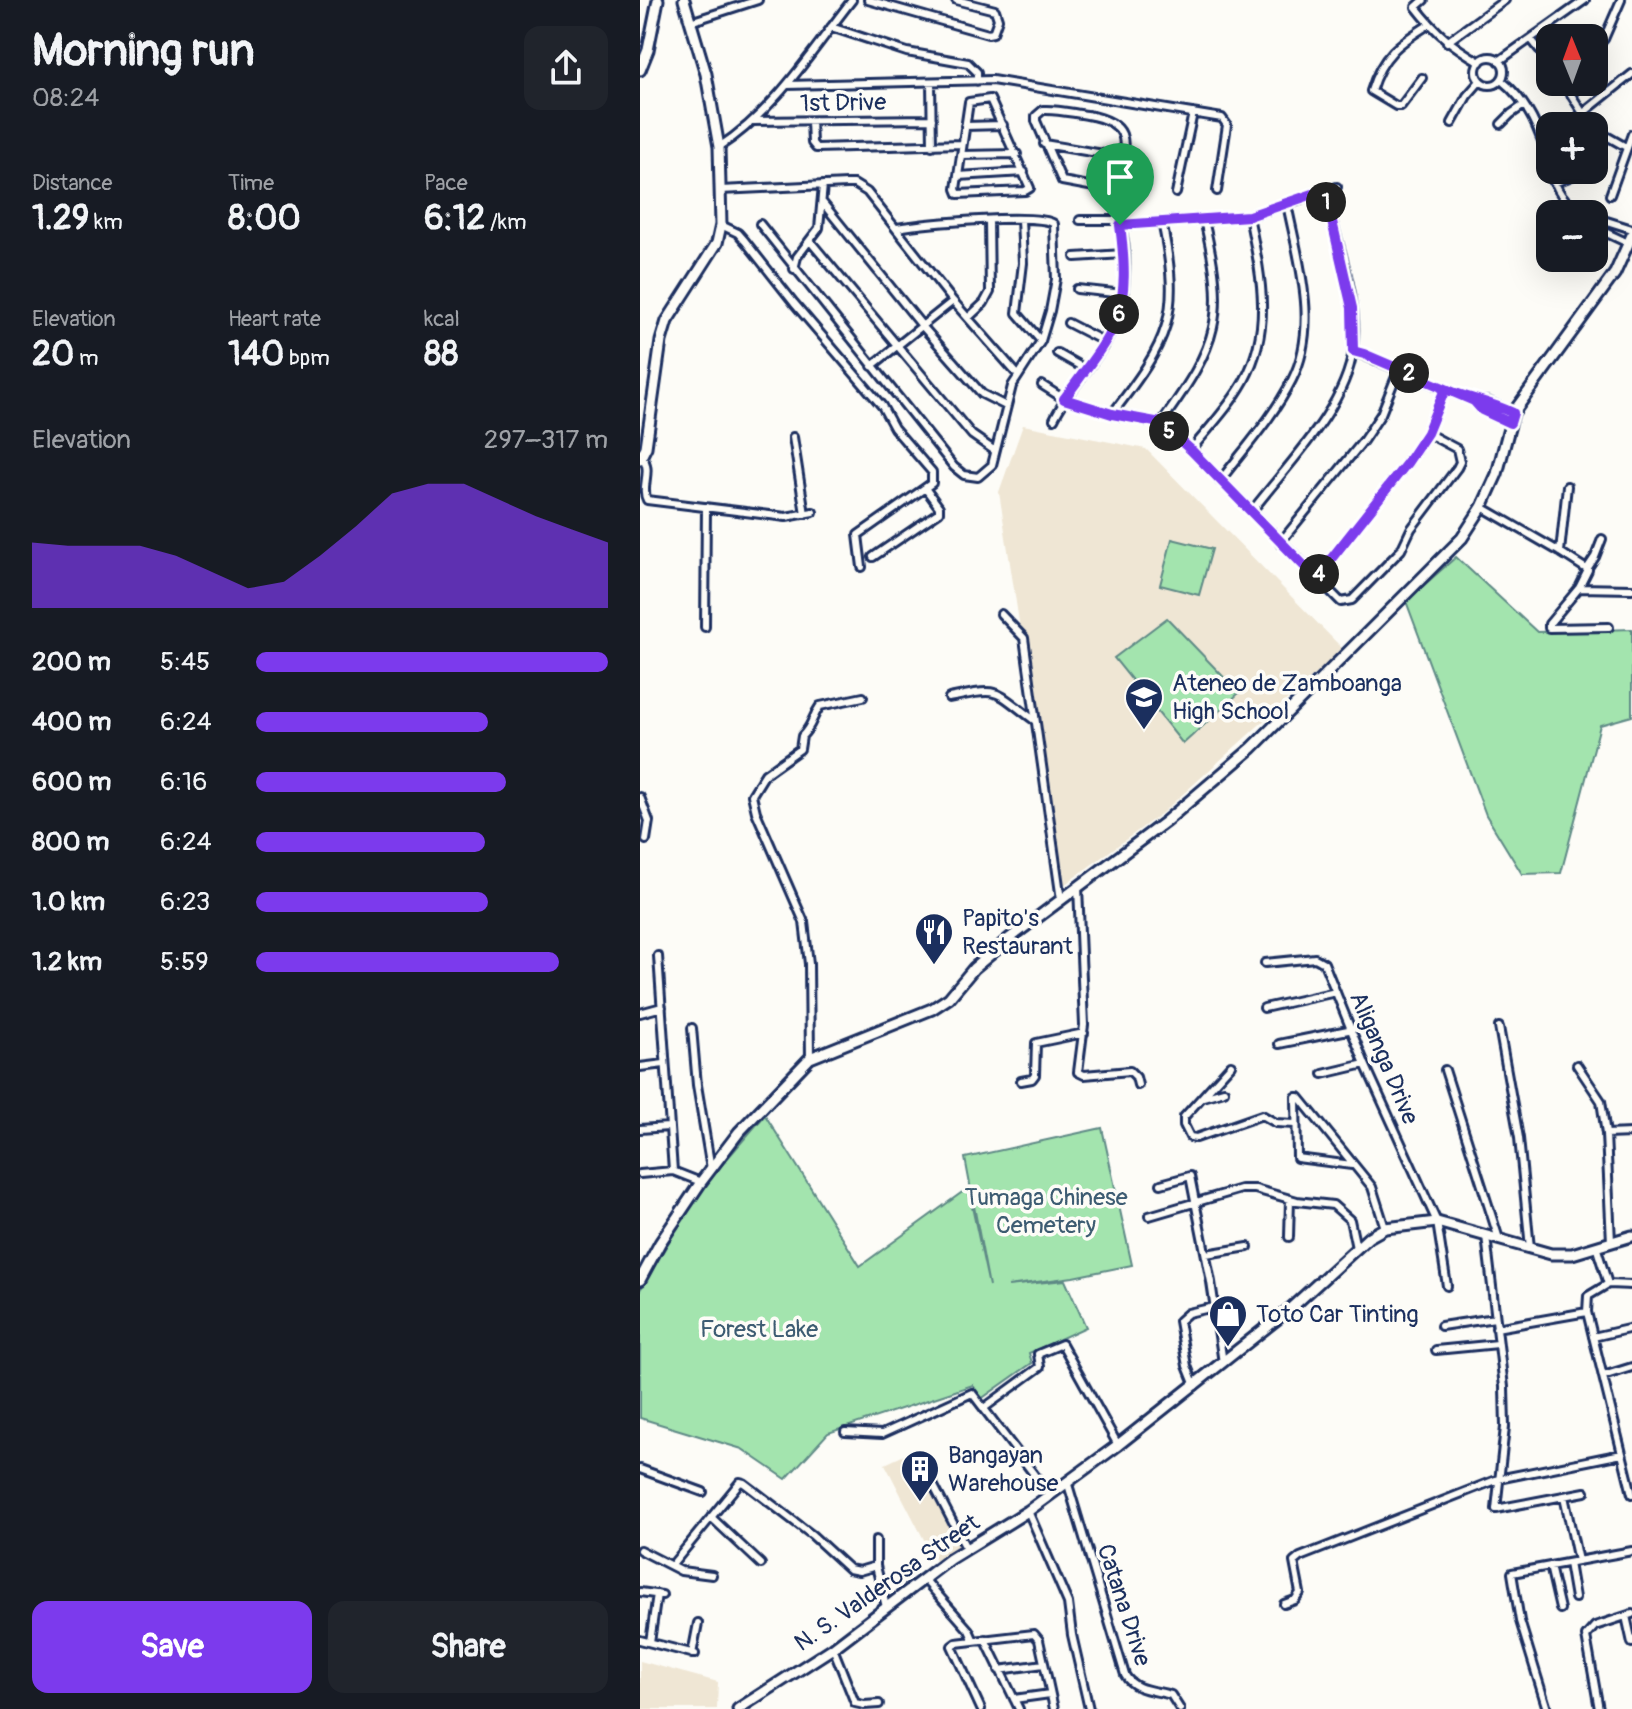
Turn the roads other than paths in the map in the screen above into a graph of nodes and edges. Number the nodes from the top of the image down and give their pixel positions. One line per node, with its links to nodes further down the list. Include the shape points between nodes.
1 (658, 0): 20 (street)
2 (684, 0): 11 (street)
3 (758, 0): 11 (street)
4 (852, 0): 13 (street)
5 (868, 0): 6 (street, via 993,33 995,10)
6 (956, 0)
7 (1424, 0): 12 (street, via 1416,7)
8 (1505, 0): 16 (street)
9 (1621, 0): 14 (street)
10 (1582, 1): 15 (street)
11 (690, 22): 44 (street)
12 (1430, 24): 16 (street); 22 (street, via 1388,53 1371,91 1401,106)
13 (831, 27): 24 (street, via 907,52 968,63 977,72); 27 (street)
14 (1608, 30)
15 (1531, 39): 17 (street); 18 (street)
16 (1447, 42): 19 (street)
17 (1536, 45)
18 (1499, 61): 19 (street); 23 (street, via 1504,68)
19 (1480, 62): 25 (street)
20 (640, 70)
21 (1632, 74): 29 (street)
22 (1422, 78)
23 (1501, 80): 25 (street, via 1488,85); 28 (street)
24 (977, 81): 26 (street); 30 (street)
25 (1480, 81): 34 (street)
26 (931, 83): 27 (street); 31 (street)
27 (787, 85): 32 (street)
28 (1524, 105): 35 (street); 36 (street)
29 (1584, 112)
30 (1193, 113): 55 (street, via 1227,122); 56 (street)
31 (932, 119): 33 (street, 1st Drive); 43 (street)
32 (753, 121): 33 (street, 1st Drive); 44 (street)
33 (811, 121): 43 (street, via 816,148)
34 (1452, 123)
35 (1501, 124)
36 (1536, 124)
37 (1003, 125): 38 (street); 38 (street, via 990,99 969,101); 46 (street)
38 (965, 126): 41 (street)
39 (1632, 134): 45 (street)
40 (1608, 136): 45 (street)
41 (962, 144): 43 (street); 47 (street)
42 (1044, 144): 48 (street); 48 (street, via 1036,121 1043,110 1106,119 1121,129); 54 (street, via 1062,181)
43 (932, 146)
44 (719, 147): 53 (street)
45 (1626, 147): 58 (street)
46 (1017, 154): 47 (street); 49 (street)
47 (961, 155): 50 (street)
48 (1121, 157): 54 (street)
49 (1024, 172): 50 (street); 50 (street, via 1030,186 1025,191 959,194)
50 (958, 176)
51 (823, 185): 53 (street); 59 (street); 71 (street, via 860,186)
52 (1337, 187): 57 (street)
53 (720, 190): 70 (street)
54 (1116, 191): 67 (street)
55 (1217, 191)
56 (1176, 193)
57 (1313, 194): 60 (street); 88 (street, via 1328,204 1352,308)
58 (1610, 195)
59 (822, 202): 75 (street, via 819,228); 84 (street)
60 (1287, 204): 61 (street); 107 (street, via 1304,295 1301,356 1280,402)
61 (1249, 216): 65 (street); 104 (street, via 1263,299 1259,342 1243,383)
62 (1021, 219): 63 (street); 85 (street, via 1017,313); 85 (street, via 1050,220 1055,230 1055,294)
63 (989, 220): 71 (street); 82 (street, via 990,292)
64 (1080, 220): 67 (street)
65 (1204, 220): 68 (street); 101 (street, via 1215,268 1214,325 1200,365)
66 (1608, 221): 72 (street)
67 (1119, 222): 68 (street); 76 (street)
68 (1162, 222): 98 (street, via 1172,266 1164,334)
69 (760, 224): 78 (street)
70 (721, 225): 106 (street, via 717,243 667,321); 109 (street, via 738,233 882,406 932,472 932,483)
71 (897, 228): 81 (street)
72 (1632, 229)
73 (1608, 232): 74 (street)
74 (1630, 239): 99 (street, via 1615,273)
75 (810, 241): 78 (street); 87 (street)
76 (1124, 254): 77 (street); 80 (street)
77 (1075, 257)
78 (794, 269): 90 (street)
79 (1077, 289): 80 (street)
80 (1124, 294): 86 (street, via 1117,323)
81 (953, 301): 82 (street); 84 (street)
82 (968, 318): 93 (street)
83 (1068, 323): 86 (street)
84 (923, 327): 87 (street); 97 (street, via 982,394)
85 (1041, 341): 93 (street)
86 (1105, 342): 92 (street)
87 (898, 346): 90 (street); 105 (street, via 972,435)
88 (1353, 351): 91 (street); 112 (street, via 1328,413)
89 (1057, 353): 92 (street)
90 (872, 366): 105 (street, via 964,475 984,474)
91 (1399, 369): 95 (street); 114 (street, via 1381,414 1363,441)
92 (1087, 370): 96 (street)
93 (1018, 375): 97 (street)
94 (1042, 385): 96 (street)
95 (1445, 389): 99 (street, via 1482,410); 102 (street)
96 (1064, 399): 98 (street); 100 (street)
97 (1006, 406): 105 (street)
98 (1112, 414): 101 (street)
99 (1512, 418): 111 (street)
100 (1054, 419)
101 (1161, 423): 104 (street)
102 (1427, 433): 119 (street); 119 (street, via 1457,449 1460,462 1401,550 1348,602 1341,602)
103 (793, 437): 110 (street, via 809,513 786,517)
104 (1191, 450): 107 (street)
105 (995, 451)
106 (641, 458): 110 (street, via 647,467 645,499)
107 (1220, 481): 112 (street)
108 (1567, 486): 115 (street)
109 (925, 488): 116 (street, via 939,512); 117 (street, via 858,535)
110 (706, 507): 123 (street)
111 (1482, 507): 115 (street); 130 (street, via 1462,538 1252,748)
112 (1252, 511): 114 (street)
113 (1602, 539): 118 (street)
114 (1280, 543): 119 (street)
115 (1560, 552): 118 (street)
116 (873, 557)
117 (862, 567)
118 (1587, 569): 120 (street)
119 (1316, 578)
120 (1579, 588): 121 (street); 124 (street, via 1548,627)
121 (1632, 589)
122 (1001, 614): 127 (street, via 1024,638)
123 (705, 627)
124 (1609, 627)
125 (863, 697): 143 (street, via 820,706 800,749 765,774 752,795 804,922)
126 (949, 698): 127 (street, via 994,691)
127 (1034, 720): 131 (street)
128 (640, 797): 129 (street, via 649,821)
129 (646, 840)
130 (1078, 887): 131 (street); 141 (street)
131 (1061, 900): 143 (street, via 974,968 941,1004)
132 (658, 956): 135 (street)
133 (1265, 963): 134 (street, Aliganga Drive, via 1318,958)
134 (1336, 992): 136 (street); 140 (street, Aliganga Drive)
135 (662, 1007): 137 (street); 144 (street)
136 (1264, 1008)
137 (640, 1013)
138 (1499, 1027): 179 (street, via 1519,1138)
139 (692, 1028): 161 (street)
140 (1353, 1029): 142 (street); 145 (street, Aliganga Drive)
141 (1084, 1033): 151 (street, via 1036,1043 1035,1075); 152 (street, via 1080,1074 1130,1071)
142 (1279, 1044)
143 (810, 1058): 161 (street)
144 (664, 1064): 148 (street); 156 (street)
145 (1365, 1064): 150 (street); 169 (street, Aliganga Drive)
146 (1231, 1065): 154 (street)
147 (1577, 1065): 159 (street, via 1601,1101)
148 (640, 1067)
149 (1445, 1070): 174 (street)
150 (1323, 1074)
151 (1021, 1081)
152 (1138, 1085)
153 (1224, 1091): 154 (street)
154 (1203, 1097): 155 (street, via 1184,1117 1190,1137 1262,1115 1276,1123)
155 (1295, 1124): 160 (street, via 1297,1158); 160 (street, via 1297,1096)
156 (668, 1127): 157 (street); 162 (street)
157 (640, 1129)
158 (1632, 1133): 159 (street)
159 (1606, 1134): 175 (street)
160 (1352, 1165): 170 (street, via 1372,1187)
161 (711, 1169): 164 (street)
162 (673, 1171): 163 (street); 164 (street)
163 (640, 1174)
164 (701, 1182): 181 (street)
165 (1161, 1184): 167 (street, via 1190,1176)
166 (1290, 1199): 167 (street, via 1247,1189); 173 (street); 178 (street, via 1339,1209 1350,1220)
167 (1196, 1202): 168 (street); 180 (street)
168 (1149, 1216)
169 (1437, 1222): 170 (street, N. S. Valderosa Street); 171 (street, N. S. Valderosa Street); 184 (street, Aliganga Drive)
170 (1385, 1228): 178 (street, N. S. Valderosa Street)
171 (1486, 1236): 174 (street, N. S. Valderosa Street); 187 (street)
172 (1632, 1236): 175 (street, N. S. Valderosa Street)
173 (1289, 1237)
174 (1499, 1239): 179 (street, N. S. Valderosa Street)
175 (1611, 1242): 176 (street, N. S. Valderosa Street)
176 (1596, 1246): 179 (street, N. S. Valderosa Street, via 1572,1254); 182 (street)
177 (1248, 1247): 180 (street)
178 (1356, 1248): 194 (street, N. S. Valderosa Street)
179 (1530, 1248)
180 (1206, 1254): 185 (street)
181 (640, 1280)
182 (1608, 1284): 183 (street); 186 (street, via 1588,1296)
183 (1632, 1285)
184 (1447, 1286)
185 (1214, 1307): 194 (street); 197 (street, via 1188,1313 1179,1321)
186 (1587, 1312): 189 (street); 191 (street)
187 (1495, 1318): 188 (street); 189 (street)
188 (1441, 1326)
189 (1496, 1328): 192 (street)
190 (1628, 1329): 191 (street)
191 (1593, 1337): 196 (street)
192 (1498, 1344): 193 (street); 204 (street, via 1505,1427)
193 (1436, 1350)
194 (1223, 1363): 197 (street, N. S. Valderosa Street)
195 (1632, 1367): 196 (street)
196 (1603, 1376): 201 (street)
197 (1195, 1386): 200 (street, N. S. Valderosa Street)
198 (984, 1408): 199 (street, via 970,1393 882,1434); 200 (street, via 1040,1367 1038,1354 1062,1344); 208 (street)
199 (845, 1432)
200 (1118, 1445): 205 (street, N. S. Valderosa Street)
201 (1622, 1454): 204 (street); 209 (street)
202 (923, 1465): 214 (street)
203 (640, 1469): 206 (street)
204 (1498, 1479): 210 (street, via 1497,1510); 227 (street, via 1300,1557 1294,1562 1300,1593)
205 (1066, 1481): 208 (street, N. S. Valderosa Street); 248 (street, Catana Drive, via 1129,1683 1171,1695)
206 (703, 1492)
207 (1585, 1492): 210 (street)
208 (1049, 1494): 211 (street, N. S. Valderosa Street)
209 (1632, 1494)
210 (1564, 1496): 217 (street)
211 (1028, 1511): 214 (street, N. S. Valderosa Street); 247 (street, via 1068,1603)
212 (711, 1517): 219 (street); 220 (street); 221 (street, via 736,1484 744,1483 849,1569)
213 (876, 1540): 221 (street)
214 (966, 1548): 224 (street, N. S. Valderosa Street)
215 (640, 1550): 220 (street)
216 (1632, 1551): 217 (street)
217 (1578, 1561): 218 (street)
218 (1569, 1563): 222 (street); 226 (street)
219 (761, 1564)
220 (672, 1565): 223 (street)
221 (876, 1566): 228 (street)
222 (1550, 1566): 229 (street); 249 (street, via 1512,1573 1520,1621)
223 (712, 1575)
224 (924, 1579): 228 (street, N. S. Valderosa Street); 234 (street)
225 (640, 1592): 235 (street, via 659,1595)
226 (1575, 1598)
227 (1284, 1604)
228 (886, 1607): 237 (street, N. S. Valderosa Street)
229 (1560, 1609)
230 (1629, 1615): 236 (street); 250 (street, via 1595,1626 1586,1636)
231 (698, 1623): 235 (street, via 694,1654)
232 (985, 1639): 234 (street); 238 (street, via 1037,1635); 239 (street)
233 (640, 1640): 235 (street)
234 (974, 1641): 244 (street, via 952,1648)
235 (650, 1642)
236 (1632, 1643)
237 (833, 1648): 242 (street, via 855,1703); 243 (street, N. S. Valderosa Street)
238 (1044, 1664): 239 (street); 240 (street)
239 (999, 1670): 241 (street)
240 (1050, 1694): 241 (street); 246 (street)
241 (1014, 1699): 245 (street)
242 (879, 1704)
243 (738, 1709)
244 (981, 1709)
245 (1019, 1709)
246 (1054, 1709)
247 (1089, 1709)
248 (1180, 1709)
249 (1547, 1709)
250 (1599, 1709)

